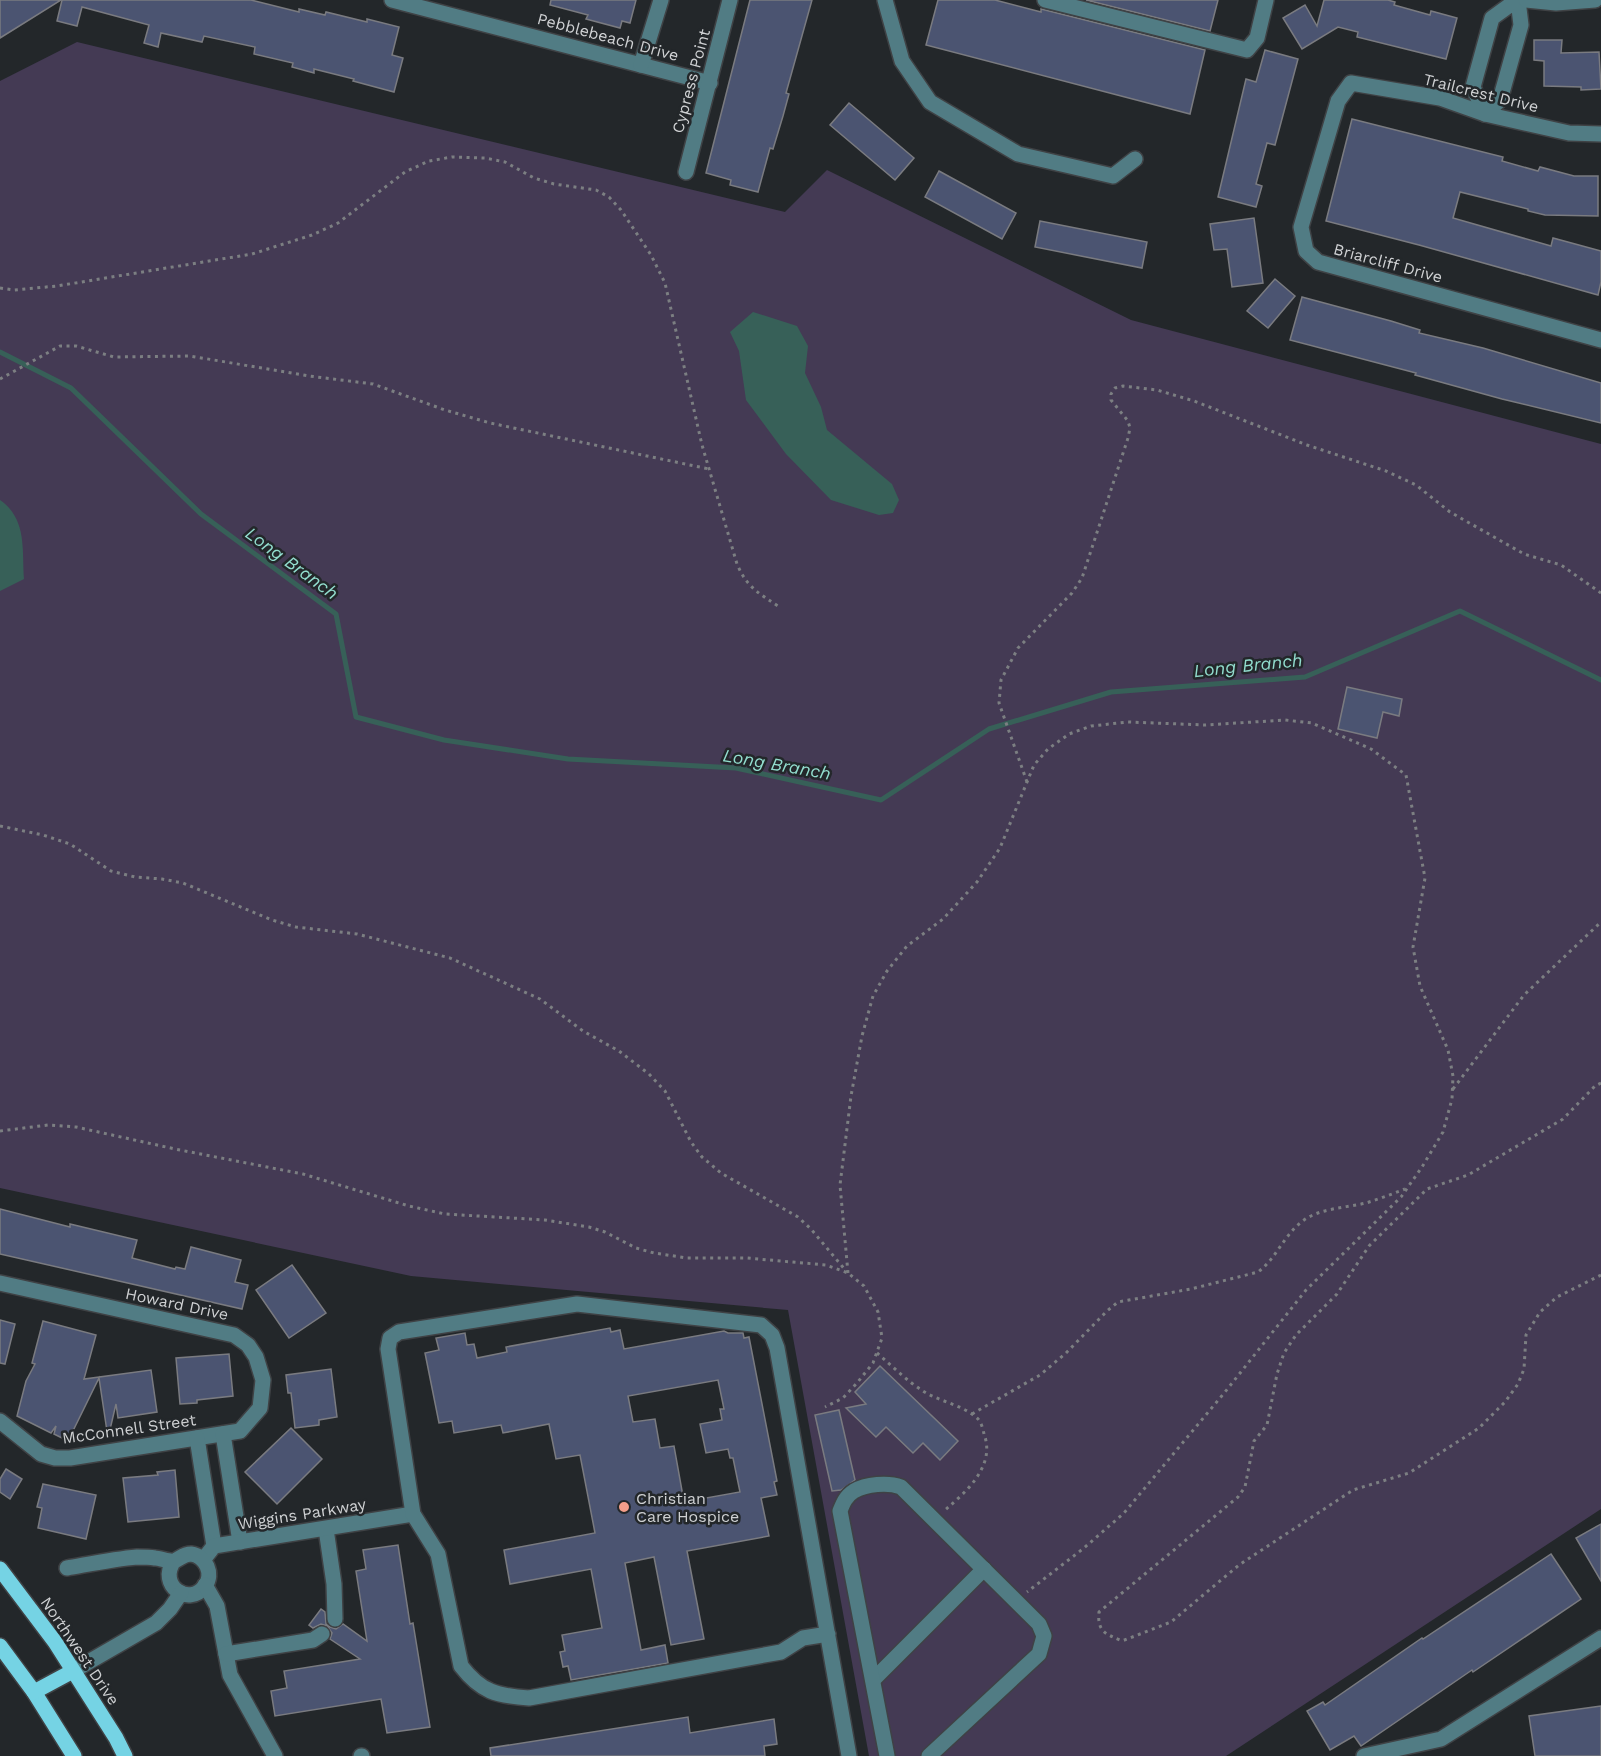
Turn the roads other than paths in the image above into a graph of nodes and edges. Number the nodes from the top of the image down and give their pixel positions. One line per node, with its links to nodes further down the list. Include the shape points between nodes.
1 (392, 0): 10 (street, Pebblebeach Drive)
2 (661, 0): 11 (street)
3 (730, 0): 12 (street, Cypress Point)
4 (885, 0): 16 (street, via 902,61 930,102 1018,154 1113,176)
5 (1045, 0): 6 (street, via 1247,50 1257,38)
6 (1266, 0)
7 (1517, 0): 14 (street, via 1521,25 1500,100); 14 (street, via 1492,18 1473,87)
8 (1526, 0): 9 (street)
9 (1595, 0)
10 (419, 4): 11 (street, Pebblebeach Drive)
11 (641, 65): 12 (street, Pebblebeach Drive)
12 (710, 83): 17 (street, Cypress Point)
13 (1352, 83): 14 (street, Trailcrest Drive, via 1440,99); 18 (street, Briarcliff Drive, via 1338,101 1301,227 1306,251 1318,262)
14 (1485, 114): 15 (street, Trailcrest Drive, via 1569,133)
15 (1601, 134)
16 (1135, 159)
17 (686, 172)
18 (1601, 340)
19 (0, 1283): 21 (street, Howard Drive, via 234,1335 256,1356 263,1380 260,1408)
20 (0, 1421): 23 (street, McConnell Street, via 41,1454 55,1458)
21 (240, 1431): 22 (street, McConnell Street)
22 (223, 1434): 23 (street, McConnell Street); 26 (street)
23 (197, 1438): 27 (street)
24 (413, 1514): 25 (street, Wiggins Parkway); 37 (street, via 438,1554 461,1666 489,1692 504,1697 529,1698 781,1652 803,1638); 37 (street, via 388,1349 390,1338 399,1332 577,1304 761,1325 772,1335 777,1348)
25 (326, 1529): 26 (street, Wiggins Parkway); 35 (street)
26 (240, 1542): 27 (street, Wiggins Parkway)
27 (214, 1546): 28 (street)
28 (203, 1560): 29 (street, via 192,1554); 33 (street, via 208,1572)
29 (174, 1561): 30 (street, via 134,1557); 34 (street, via 169,1578)
30 (67, 1568)
31 (0, 1569): 42 (main road, Northwest Drive)
32 (984, 1569): 43 (street); 43 (street, via 901,1487 889,1482 854,1491 844,1500 840,1511); 50 (street, via 1040,1624 1044,1636 1039,1654)
33 (205, 1586): 34 (street, via 195,1594); 41 (street, via 217,1606)
34 (181, 1593): 42 (street, via 156,1623)
35 (335, 1619)
36 (322, 1634): 41 (street, via 313,1640)
37 (828, 1634): 48 (street)
38 (1601, 1638): 40 (street)
39 (0, 1646): 44 (main road)
40 (1594, 1649): 51 (street, via 1441,1739)
41 (226, 1654): 47 (street, via 230,1675)
42 (73, 1671): 44 (main road); 46 (main road, Northwest Drive)
43 (873, 1680): 49 (street)
44 (34, 1692): 45 (main road)
45 (74, 1756)
46 (125, 1756)
47 (275, 1756)
48 (849, 1756)
49 (887, 1756)
50 (929, 1756)
51 (1364, 1756)

